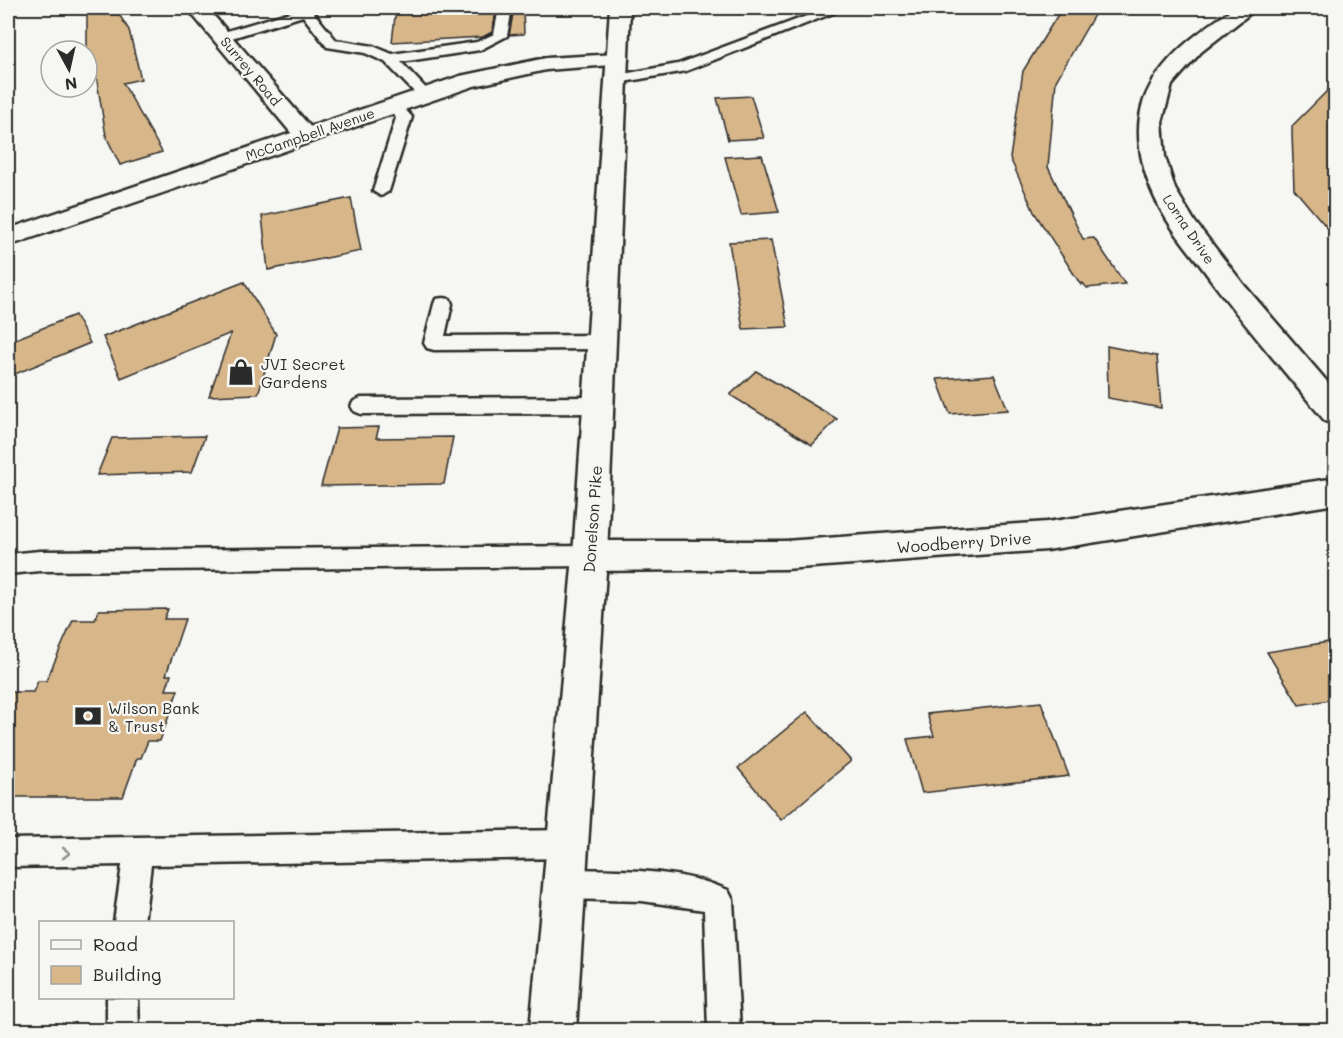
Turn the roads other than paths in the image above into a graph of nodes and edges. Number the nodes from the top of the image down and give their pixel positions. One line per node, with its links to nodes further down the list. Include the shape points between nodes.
1 (197, 8): 7 (street, Surrey Road)
2 (505, 8): 8 (lane, via 500,36 480,46)
3 (620, 8): 9 (street, Donelson Pike)
4 (839, 8): 9 (lane, via 681,68)
5 (1247, 8): 19 (street, Lorna Drive, via 1181,59 1164,81 1150,123 1154,159 1163,190 1184,225 1248,310)
6 (311, 9): 7 (lane); 8 (lane, via 332,44 368,49)
7 (222, 37): 12 (street, Surrey Road)
8 (390, 59): 10 (lane)
9 (618, 69): 10 (street, McCampbell Avenue, via 546,64); 16 (street, Donelson Pike)
10 (425, 95): 11 (street, McCampbell Avenue)
11 (394, 106): 12 (street, McCampbell Avenue); 13 (lane, via 404,117)
12 (305, 135): 14 (street, McCampbell Avenue)
13 (381, 191)
14 (8, 238)
15 (443, 304): 16 (lane, via 434,343)
16 (602, 342): 17 (street, Donelson Pike)
17 (598, 405): 18 (lane); 21 (street, Donelson Pike)
18 (361, 406)
19 (1335, 413)
20 (1335, 491): 21 (street, Woodberry Drive, via 1047,536 785,555)
21 (590, 556): 22 (lane); 23 (street, Donelson Pike)
22 (8, 564)
23 (568, 844): 24 (lane); 26 (street, Donelson Pike)
24 (138, 853): 25 (lane, one-way to 24); 27 (lane)
25 (8, 854)
26 (564, 884): 30 (street, Donelson Pike); 31 (lane, via 650,885 718,900)
27 (129, 921)
28 (123, 999): 29 (lane)
29 (123, 1030)
30 (553, 1030)
31 (724, 1030)

